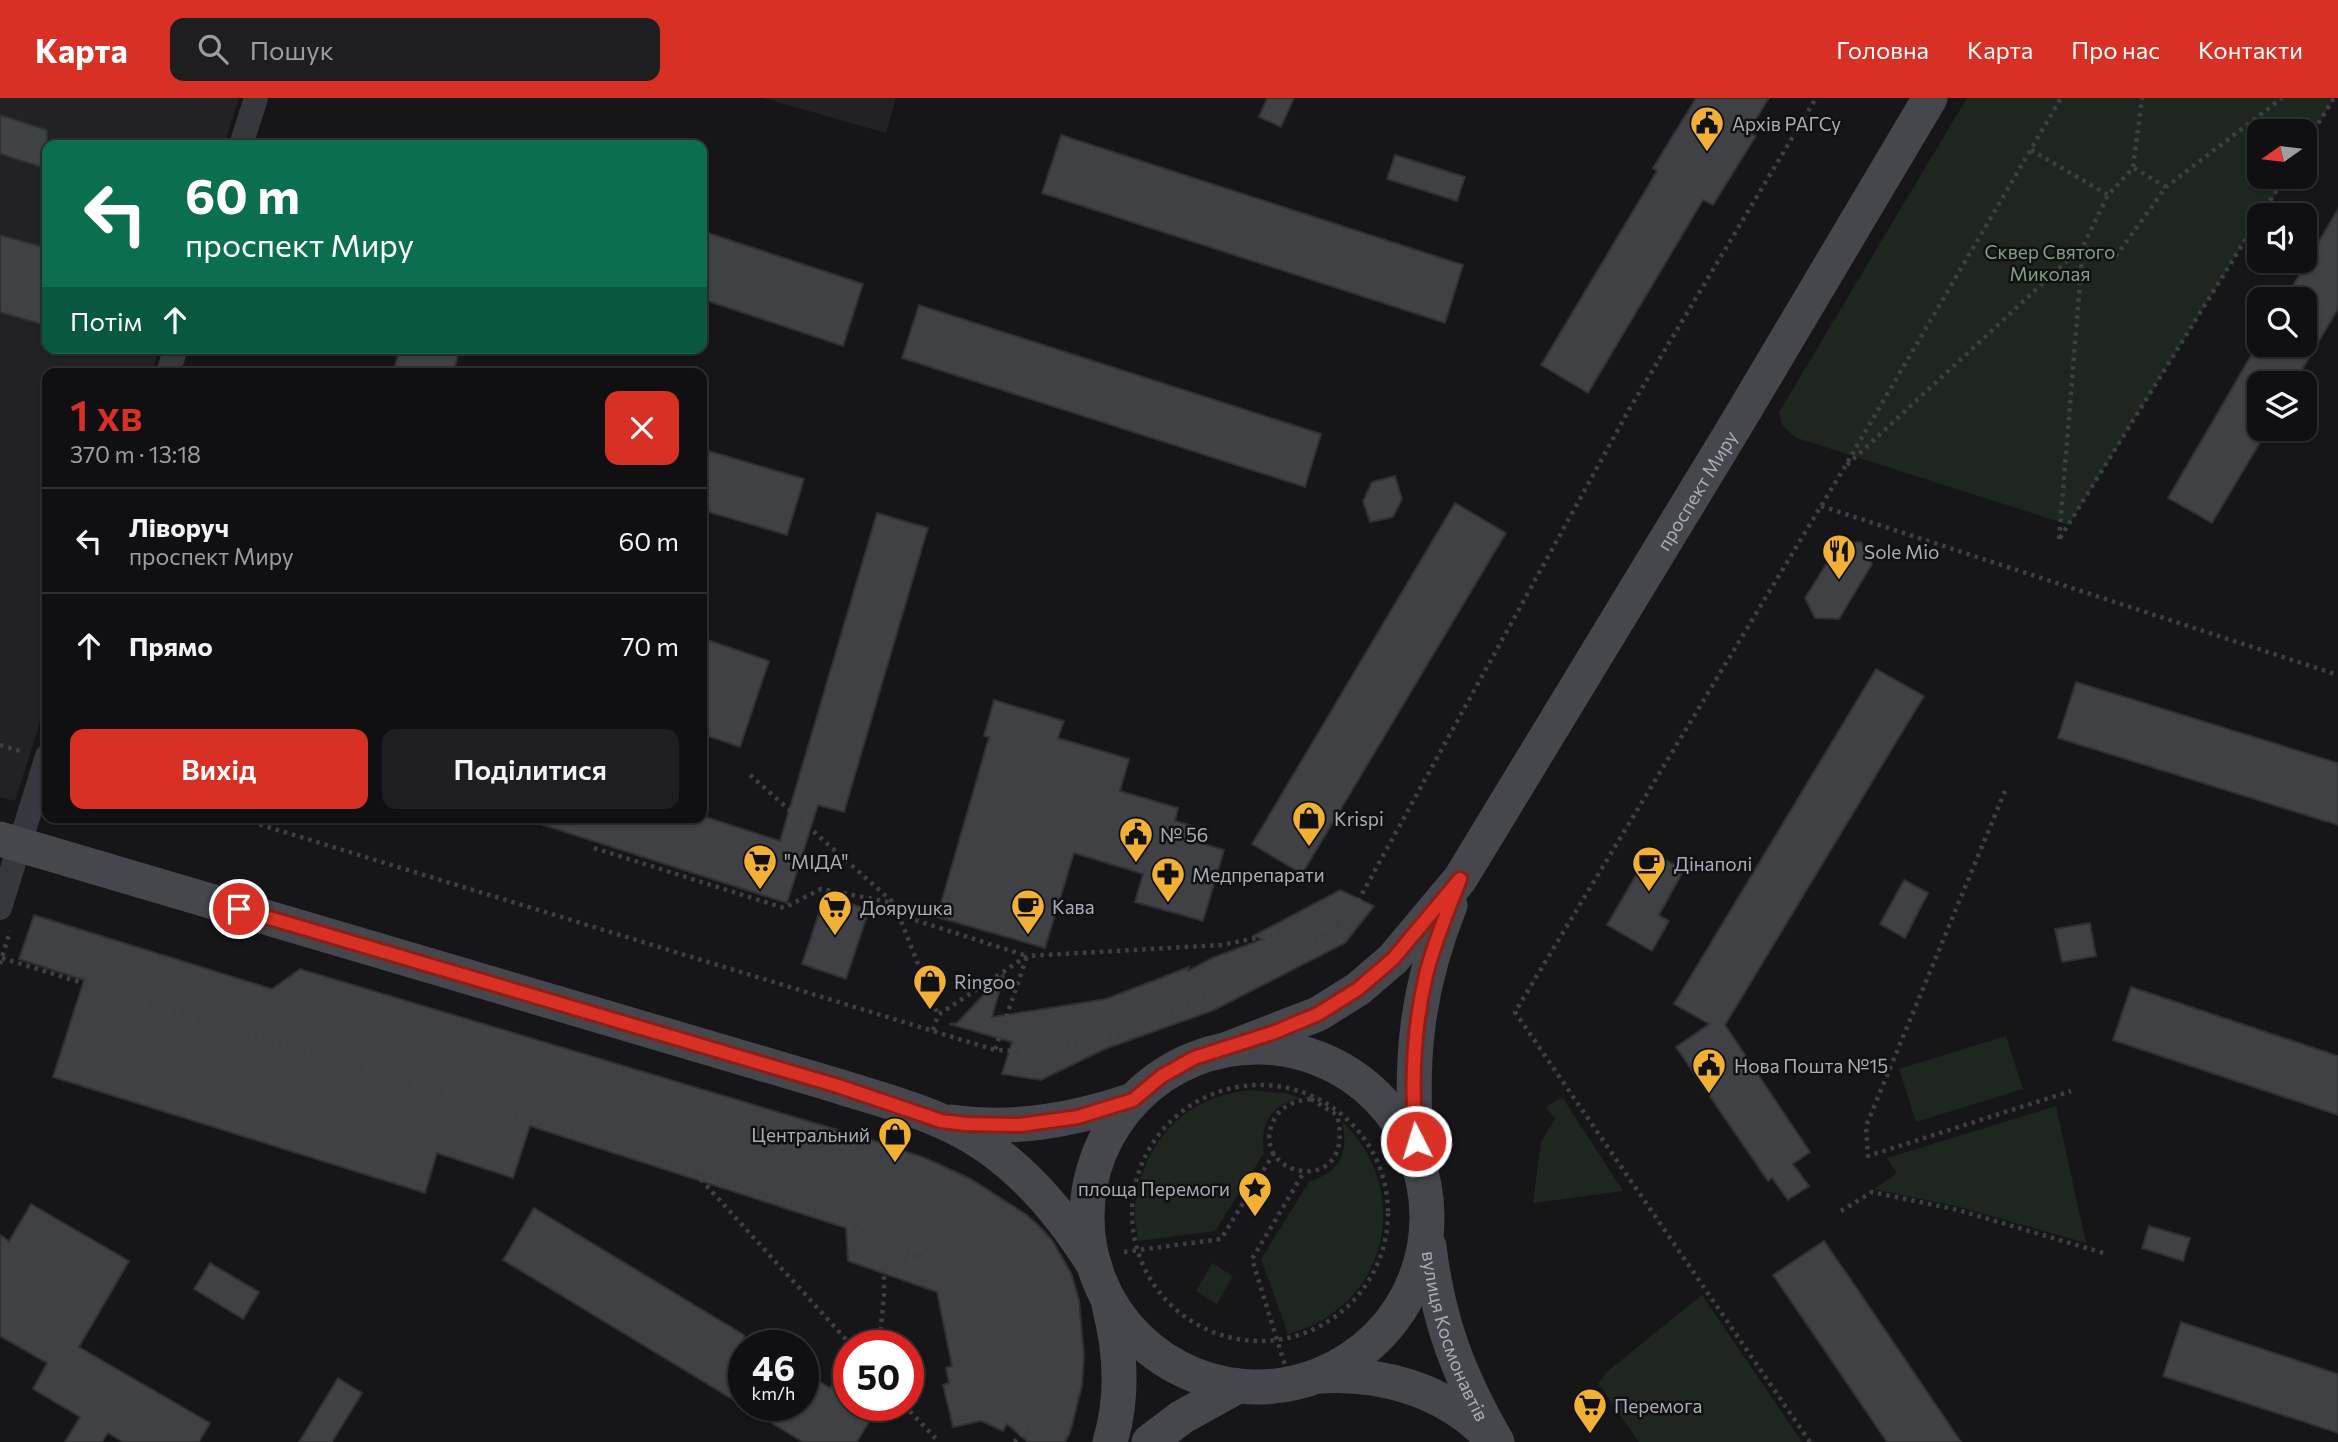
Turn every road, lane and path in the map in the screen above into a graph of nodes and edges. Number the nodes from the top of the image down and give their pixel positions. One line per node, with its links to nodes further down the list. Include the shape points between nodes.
1 (256, 98): 9 (street)
2 (1816, 98): 29 (path, via 1630,408)
3 (1930, 98): 25 (main road, проспект Миру)
4 (2061, 98): 10 (path)
5 (2142, 98): 11 (path)
6 (2282, 98): 12 (path)
7 (2334, 98): 8 (path)
8 (2317, 126)
9 (243, 140)
10 (2031, 150): 13 (path); 16 (path)
11 (2133, 167): 12 (path); 13 (path)
12 (2166, 187): 15 (path, via 2113,260)
13 (2108, 195): 15 (path)
14 (2247, 237): 15 (path, via 2059,538)
15 (2083, 246): 16 (path)
16 (1843, 468): 17 (path)
17 (1821, 506): 18 (path); 65 (path, via 1516,1012)
18 (2338, 675)
19 (42, 767): 23 (street)
20 (750, 775): 26 (path)
21 (2005, 791): 37 (path, via 1866,1126 1868,1156)
22 (255, 823): 34 (path)
23 (9, 842): 27 (street); 41 (main road, via 838,1086)
24 (594, 848): 26 (path, via 784,908 821,889)
25 (1460, 879): 35 (main road, проспект Миру, via 1393,959 1358,989 1318,1014); 43 (main road, проспект Миру, via 1427,974 1415,1036)
26 (894, 903): 28 (path)
27 (7, 914): 31 (path)
28 (899, 915): 30 (path); 33 (path)
29 (1347, 920): 30 (path, via 1221,945); 36 (path, via 1250,977 1114,1036 1040,1052)
30 (1027, 956): 33 (path); 36 (path)
31 (2, 958): 32 (path); 44 (path)
32 (0, 964)
33 (938, 1015): 34 (path)
34 (933, 1030): 36 (path)
35 (1230, 1048): 39 (main road, via 1178,1066); 43 (main road, via 1301,1052 1345,1071 1382,1101)
36 (995, 1050)
37 (2071, 1091)
38 (1312, 1097): 40 (path); 42 (path, via 1287,1105 1276,1115 1269,1138); 49 (path, via 1275,1085 1236,1086 1183,1110 1155,1138 1138,1173 1132,1212)
39 (1133, 1100): 41 (main road, via 1040,1123); 52 (main road, via 1110,1132 1094,1169 1088,1228)
40 (1338, 1113): 45 (path, via 1341,1142 1337,1154 1328,1165); 55 (path, via 1365,1139 1382,1172 1388,1196 1384,1246 1369,1280 1345,1309 1325,1324)
41 (941, 1121): 52 (main road, via 981,1143 1046,1198)
42 (1274, 1153): 45 (path, via 1286,1167); 49 (path, via 1221,1239)
43 (1418, 1162): 48 (main road)
44 (694, 1171): 51 (path, via 858,1228); 53 (path)
45 (1304, 1172): 55 (path, via 1252,1259)
46 (949, 1211): 51 (path)
47 (1841, 1212): 50 (path, via 1872,1192 1958,1210)
48 (1426, 1226): 56 (main road, via 1417,1274 1394,1318 1359,1353); 64 (main road, вулиця Космонавтів, via 1448,1342)
49 (1137, 1250): 52 (path); 55 (path, via 1155,1287 1183,1316 1219,1335)
50 (2107, 1254)
51 (919, 1257): 54 (path, via 884,1266)
52 (1098, 1273): 58 (main road, вулиця Космонавтів, via 1130,1329 1161,1356 1198,1376); 62 (main road, via 1117,1337 1121,1380)
53 (838, 1330)
54 (880, 1330)
55 (1278, 1340): 56 (path)
56 (1303, 1380): 58 (main road, вулиця Космонавтів); 64 (main road, вулиця Космонавтів, via 1345,1374 1403,1384 1457,1410)
57 (1046, 1384): 61 (path, via 1029,1428)
58 (1238, 1385): 63 (main road)
59 (919, 1421): 60 (path)
60 (939, 1442)
61 (1014, 1442)
62 (1110, 1442)
63 (1149, 1442)
64 (1496, 1442)
65 (1810, 1442)

